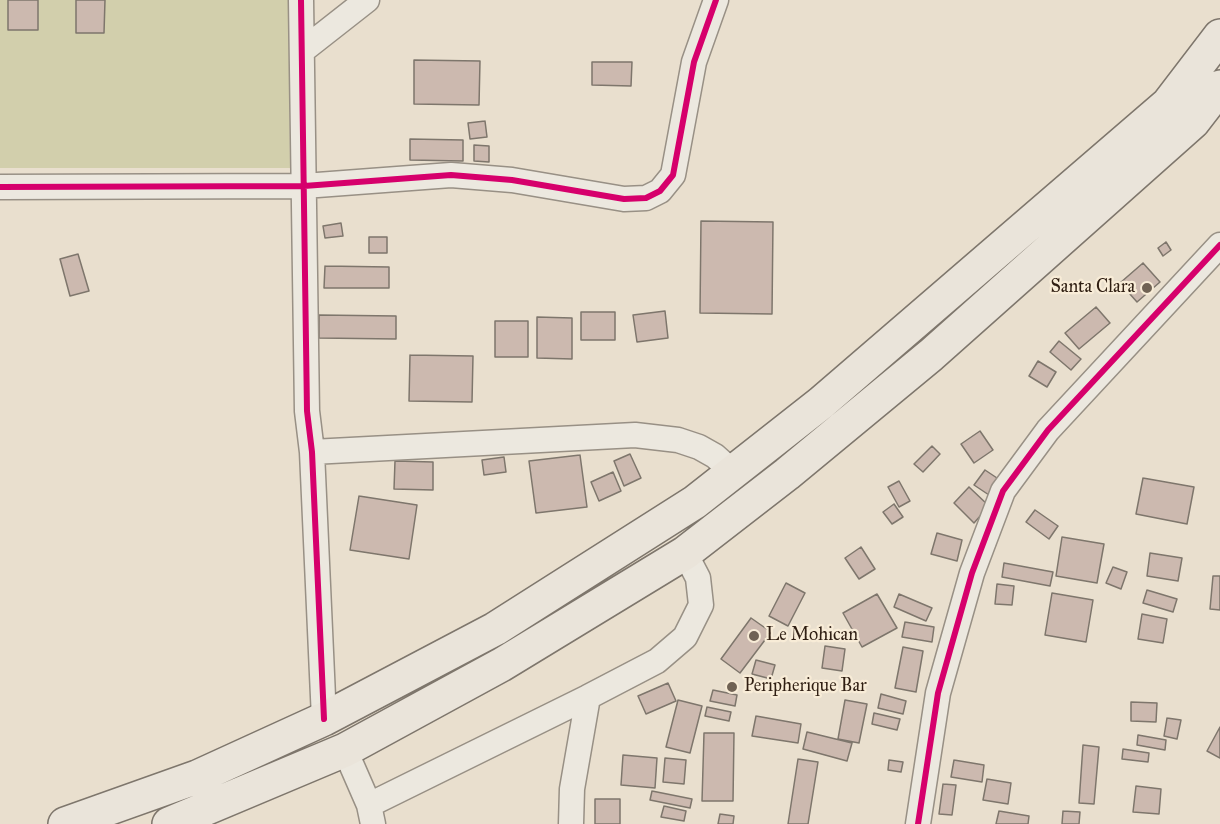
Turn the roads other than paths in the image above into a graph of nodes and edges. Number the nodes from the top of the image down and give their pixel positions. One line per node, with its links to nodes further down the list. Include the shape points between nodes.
1 (301, 0): 5 (street)
2 (367, 0): 5 (street)
3 (716, 0): 7 (street, via 694,62 673,175 660,191 646,198 624,199 512,180 451,175)
4 (1220, 36): 11 (main road, via 1168,104 821,403)
5 (302, 51): 7 (street)
6 (1220, 87): 12 (main road, via 1193,122 931,355)
7 (304, 186): 8 (street); 10 (street, via 306,411)
8 (0, 187)
9 (1220, 245): 20 (street, via 1048,430 1003,491 972,573 938,693)
10 (312, 452): 11 (street, via 635,435 678,440 699,447); 14 (street)
11 (734, 473): 14 (main road, via 495,629)
12 (685, 553): 13 (street, via 698,578 701,605 685,638 657,661); 15 (main road, via 501,665)
13 (588, 697): 16 (street); 19 (street, via 575,767)
14 (324, 719): 17 (main road, via 197,777)
15 (345, 750): 16 (street); 18 (main road)
16 (371, 815)
17 (65, 824)
18 (169, 824)
19 (571, 824)
20 (918, 824)

